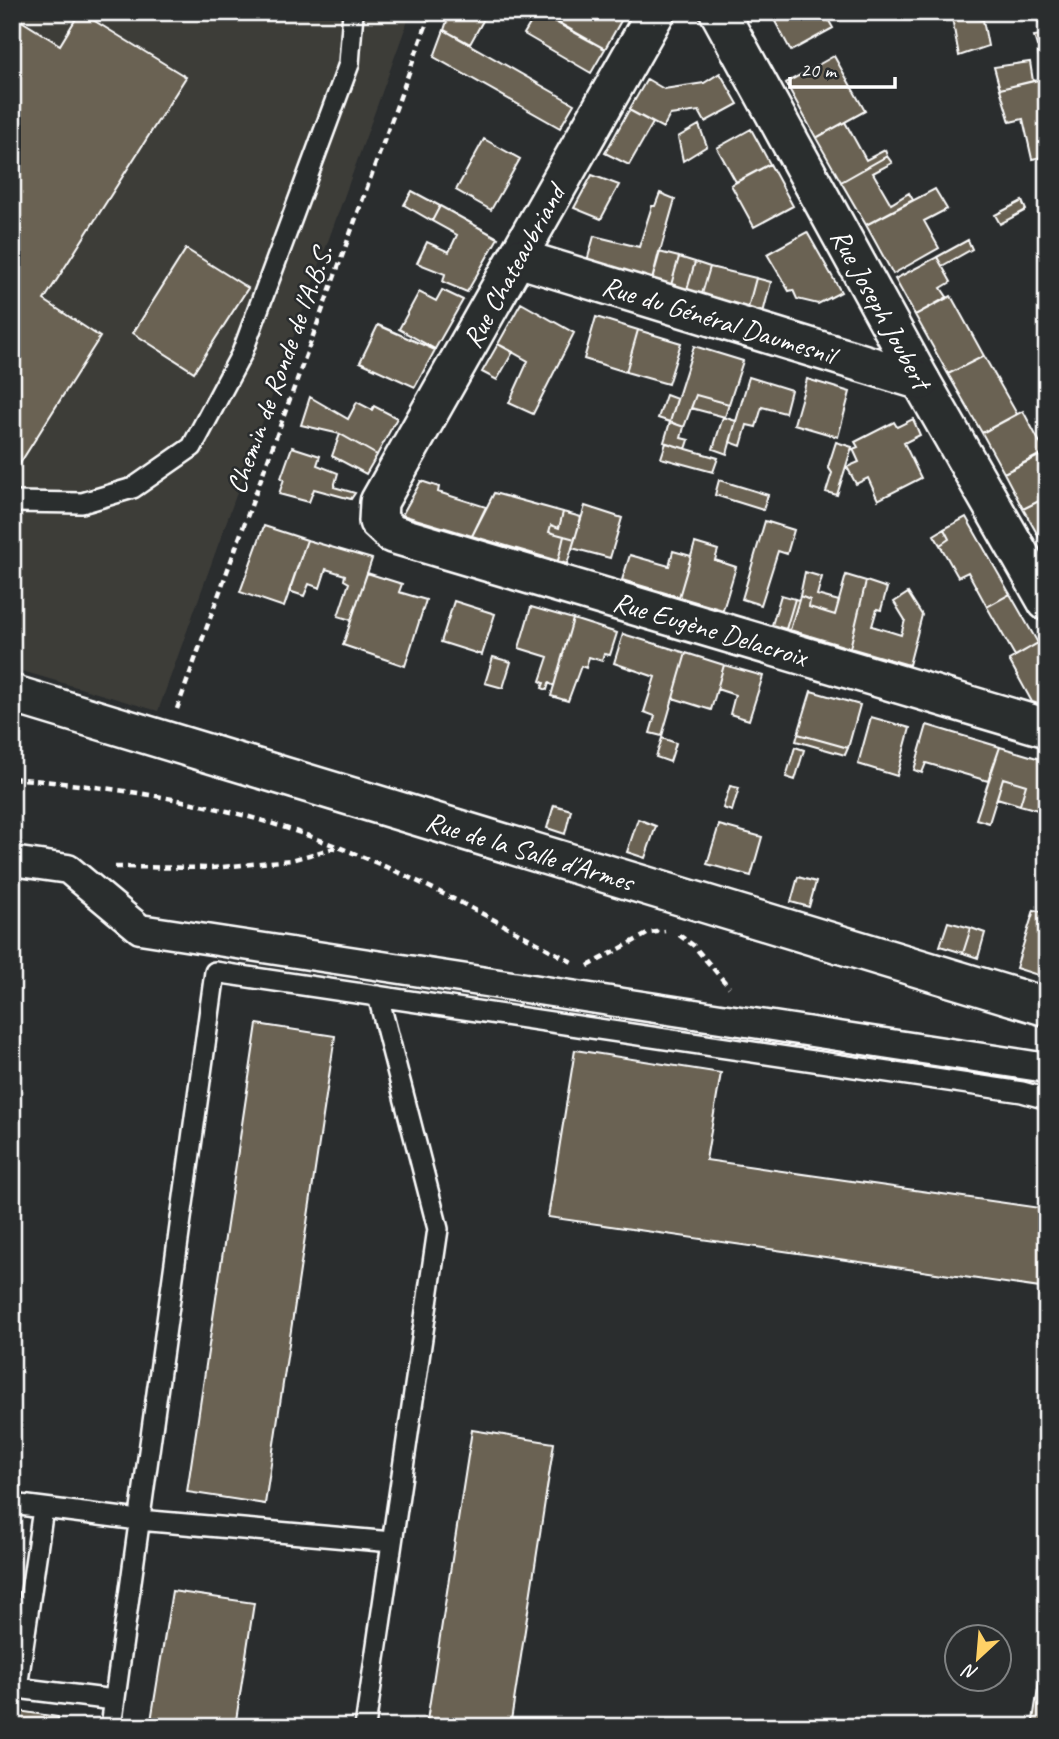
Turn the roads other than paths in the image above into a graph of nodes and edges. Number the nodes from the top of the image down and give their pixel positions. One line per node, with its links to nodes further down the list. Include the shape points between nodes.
1 (353, 12): 6 (lane, via 349,64 242,353 192,447 133,488 82,503)
2 (656, 12): 4 (street, Rue Chateaubriand)
3 (719, 12): 5 (street, Rue Joseph Joubert)
4 (518, 258): 5 (street, Rue du Général Daumesnil); 7 (street, Rue Chateaubriand, via 379,502)
5 (921, 381): 8 (street, Rue Joseph Joubert)
6 (12, 502)
7 (378, 521): 10 (street, Rue Eugène Delacroix, via 392,534)
8 (1047, 601)
9 (12, 694): 13 (street, Rue de la Salle d'Armes)
10 (1047, 728)
11 (12, 861): 14 (street, via 68,869 139,929)
12 (378, 996): 15 (lane); 18 (lane, via 215,972); 19 (lane, via 438,1228)
13 (1047, 1007)
14 (1047, 1068)
15 (1047, 1099)
16 (12, 1504): 17 (lane)
17 (43, 1509): 18 (lane); 20 (lane)
18 (139, 1520): 19 (lane); 21 (lane)
19 (392, 1542): 23 (lane)
20 (15, 1687): 21 (lane)
21 (114, 1700): 22 (lane)
22 (111, 1727)
23 (365, 1727)

